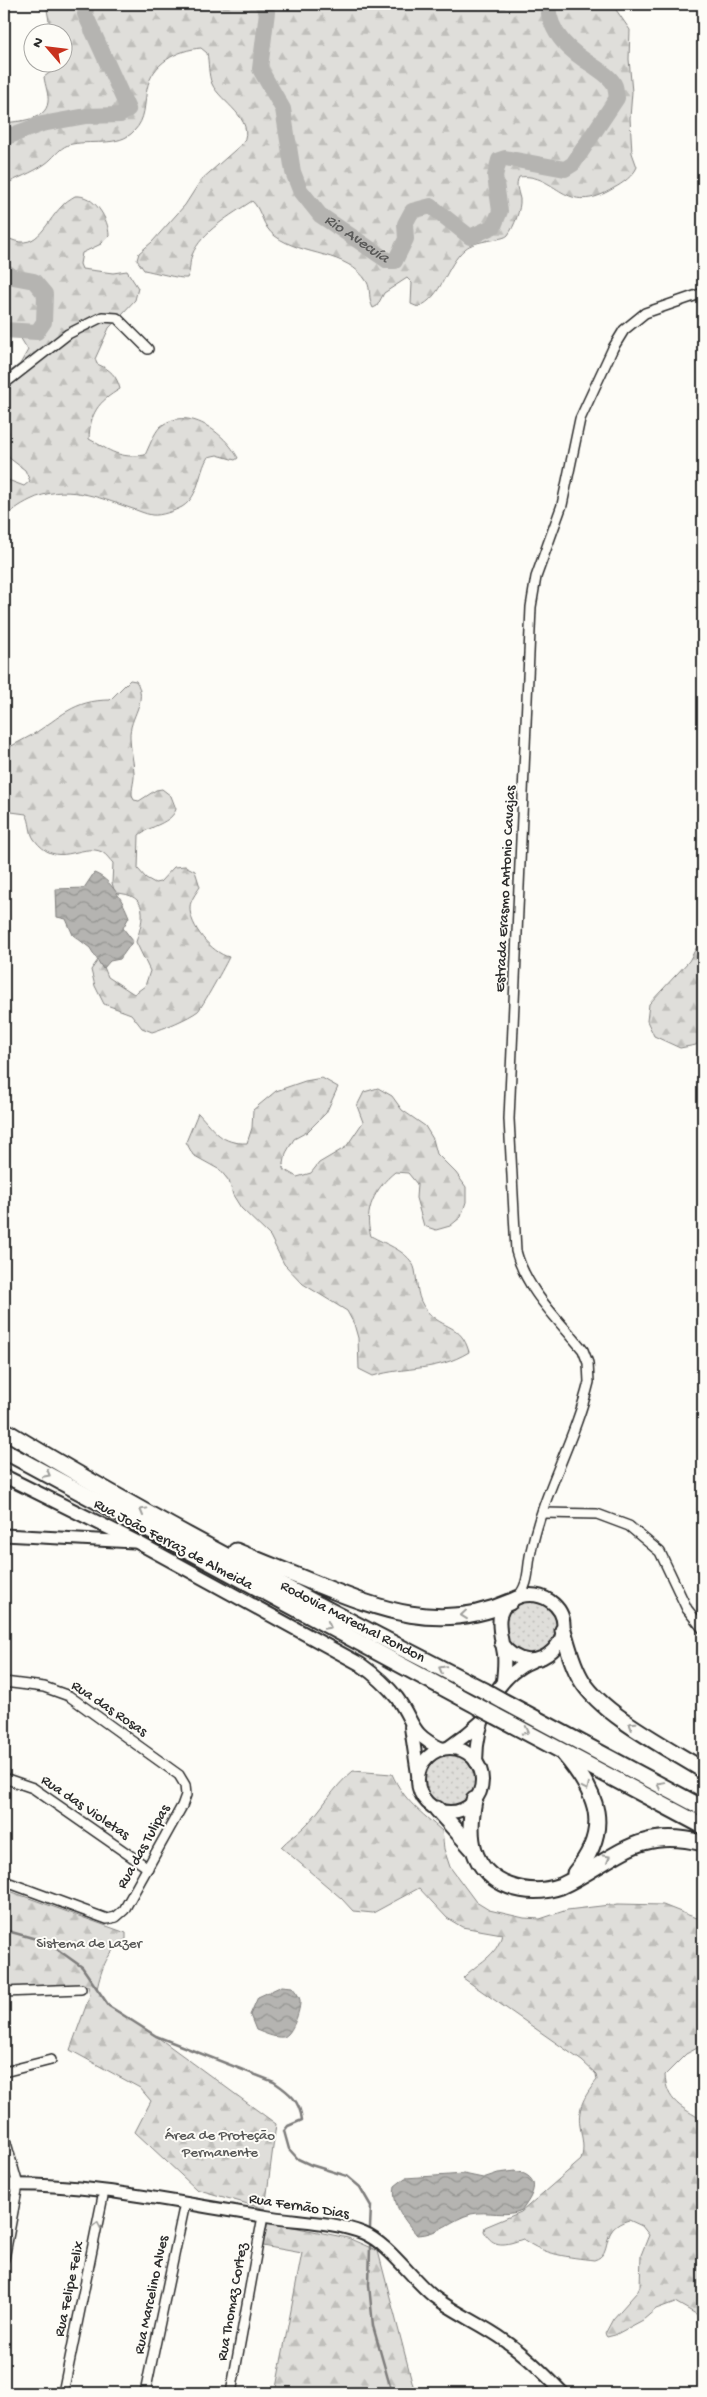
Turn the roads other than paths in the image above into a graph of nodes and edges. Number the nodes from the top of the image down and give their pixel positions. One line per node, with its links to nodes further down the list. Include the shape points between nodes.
1 (703, 293): 7 (street, Estrada Erasmo Antonio Cavajas, via 645,313 624,330 613,348 580,418 562,505 536,577 531,607 509,1119 516,1251 521,1271 530,1285 583,1350 588,1363 589,1382)
2 (148, 349): 3 (street, via 117,318 102,317 68,334)
3 (4, 384)
4 (4, 1430): 8 (highway, Rodovia Marechal Rondon, one-way to 4)
5 (4, 1451): 20 (highway, Rodovia Marechal Rondon, one-way to 20, bridge, via 477,1706)
6 (4, 1476): 10 (main road, Rua João Ferraz de Almeida)
7 (543, 1513): 11 (street, Estrada Erasmo Antonio Cavajas, via 530,1552); 14 (street, via 597,1514 629,1526 660,1552 687,1609)
8 (174, 1528): 13 (highway, one-way to 8, via 458,1616 412,1614 378,1608 208,1538); 30 (highway, Rodovia Marechal Rondon, one-way to 8, bridge)
9 (4, 1536): 10 (street)
10 (137, 1542): 21 (main road, Rua João Ferraz de Almeida, via 374,1674 398,1701)
11 (528, 1578): 12 (street); 13 (street)
12 (536, 1595): 13 (main road); 15 (main road, via 556,1607)
13 (514, 1600): 16 (main road, via 504,1608 498,1625)
14 (703, 1629)
15 (563, 1630): 17 (main road, via 557,1648); 25 (highway, one-way to 15, via 621,1718 593,1694 577,1671)
16 (502, 1643): 17 (main road, via 514,1656); 18 (main road)
17 (532, 1660): 18 (main road, via 516,1668)
18 (503, 1681): 20 (main road)
19 (4, 1682): 28 (street, Rua das Rosas, via 44,1686 69,1696 179,1775)
20 (488, 1718): 22 (highway, Rodovia Marechal Rondon, one-way to 22); 23 (main road); 24 (main road, via 477,1739)
21 (410, 1725): 23 (main road, Rua João Ferraz de Almeida, via 424,1739); 26 (main road, Rua João Ferraz de Almeida)
22 (558, 1747): 32 (highway, Rodovia Marechal Rondon); 37 (highway, one-way to 37, via 588,1789 598,1823 588,1858)
23 (445, 1748): 24 (main road, via 464,1751); 26 (main road, via 426,1758)
24 (476, 1762): 29 (main road, via 482,1777)
25 (703, 1770)
26 (418, 1775): 31 (main road, via 422,1795)
27 (4, 1778): 35 (street, Rua das Violetas, via 33,1788)
28 (185, 1785): 35 (street, Rua das Tulipas, via 182,1806)
29 (474, 1800): 31 (main road, via 457,1811); 34 (highway)
30 (703, 1808)
31 (437, 1809): 34 (highway)
32 (703, 1826)
33 (703, 1843): 37 (highway, one-way to 33, via 641,1842 667,1838)
34 (473, 1849): 37 (highway, via 493,1877 517,1889 539,1891)
35 (148, 1868): 36 (street, Rua das Tulipas, via 124,1910 116,1917 106,1919)
36 (4, 1881)
37 (566, 1884)
38 (81, 1989): 39 (street)
39 (4, 1992)
40 (52, 2060): 41 (street)
41 (4, 2072)
42 (4, 2136): 44 (street)
43 (4, 2185): 44 (street, Rua Fernão Dias)
44 (18, 2185): 45 (street, Rua Fernão Dias); 48 (street)
45 (104, 2191): 46 (street, Rua Fernão Dias); 49 (street, Rua Felipe Felix, one-way to 45)
46 (185, 2203): 47 (street, Rua Fernão Dias); 50 (street, Rua Marcelino Alves)
47 (263, 2216): 51 (street, Rua Thomaz Cortez); 52 (street, Rua Fernão Dias, via 345,2228 375,2240 434,2296 504,2339 544,2372)
48 (4, 2259)
49 (63, 2393)
50 (145, 2393)
51 (231, 2393)
52 (563, 2393)

